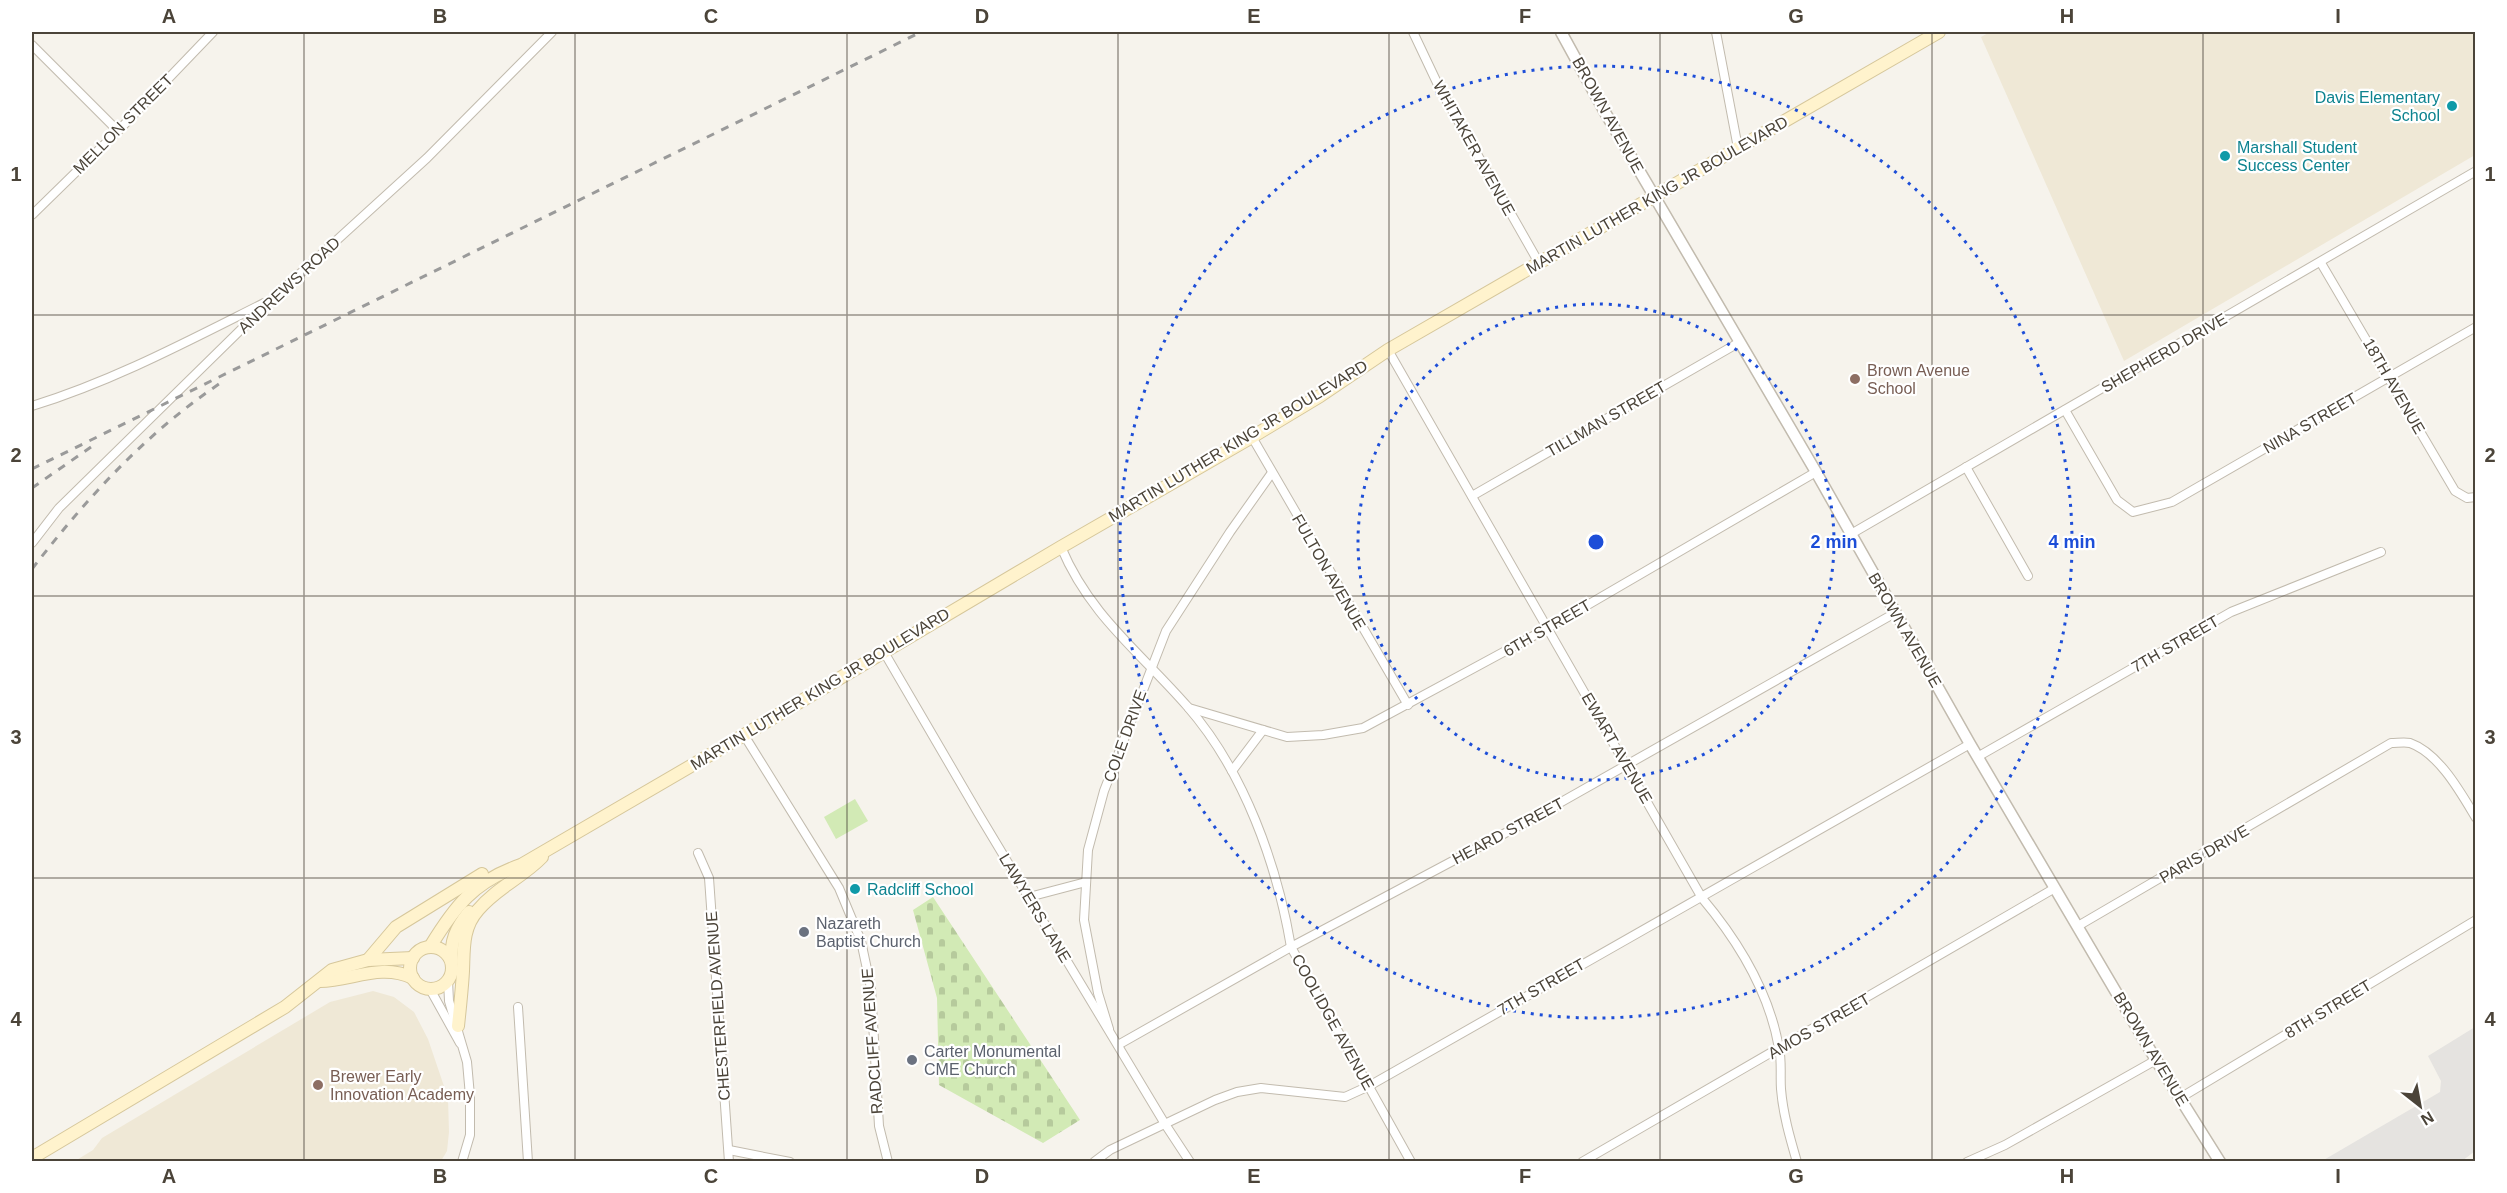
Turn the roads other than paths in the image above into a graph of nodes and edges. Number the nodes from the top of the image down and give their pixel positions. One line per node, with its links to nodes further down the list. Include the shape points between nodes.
1 (213, 32): 8 (street, MELLON STREET)
2 (552, 32): 15 (street, ANDREWS ROAD, via 427,158)
3 (1413, 32): 13 (street, WHITAKER AVENUE, via 1440,89)
4 (1562, 32): 11 (street, BROWN AVENUE)
5 (1716, 32): 9 (street)
6 (1939, 32): 9 (main road, MARTIN LUTHER KING JR BOULEVARD)
7 (32, 45): 8 (street)
8 (118, 131): 12 (street, MELLON STREET)
9 (1738, 148): 11 (main road, MARTIN LUTHER KING JR BOULEVARD)
10 (2475, 171): 14 (street, SHEPHERD DRIVE)
11 (1653, 195): 13 (main road, MARTIN LUTHER KING JR BOULEVARD); 17 (street, BROWN AVENUE)
12 (32, 215)
13 (1539, 263): 18 (main road, MARTIN LUTHER KING JR BOULEVARD)
14 (2321, 263): 19 (street, 18TH AVENUE); 21 (street, SHEPHERD DRIVE)
15 (270, 301): 20 (street, via 142,363); 29 (street, ANDREWS ROAD, via 59,508)
16 (2475, 327): 19 (street, NINA STREET)
17 (1740, 342): 24 (street, BROWN AVENUE); 26 (street, TILLMAN STREET)
18 (1388, 350): 22 (main road, MARTIN LUTHER KING JR BOULEVARD); 26 (street, EWART AVENUE)
19 (2390, 378): 21 (street, NINA STREET, via 2172,502 2133,512 2117,500); 27 (street, 18TH AVENUE, via 2455,490 2467,498)
20 (32, 406)
21 (2065, 410): 23 (street, SHEPHERD DRIVE)
22 (1252, 437): 25 (street, FULTON AVENUE); 30 (main road, MARTIN LUTHER KING JR BOULEVARD)
23 (1966, 467): 28 (street, SHEPHERD DRIVE); 32 (street)
24 (1816, 472): 28 (street, BROWN AVENUE); 34 (street, 6TH STREET)
25 (1271, 474): 36 (street, COLE DRIVE, via 1166,631); 37 (street, FULTON AVENUE)
26 (1472, 496): 34 (street, EWART AVENUE)
27 (2475, 497)
28 (1851, 534): 33 (street, BROWN AVENUE)
29 (32, 543)
30 (1060, 547): 35 (main road, MARTIN LUTHER KING JR BOULEVARD); 36 (street, COOLIDGE AVENUE, via 1072,575 1099,612)
31 (2381, 552): 42 (street, 7TH STREET, via 2231,612)
32 (2028, 576)
33 (1895, 613): 41 (street, BROWN AVENUE); 43 (street, HEARD STREET)
34 (1548, 628): 37 (street, 6TH STREET); 43 (street, EWART AVENUE)
35 (884, 652): 40 (main road, MARTIN LUTHER KING JR BOULEVARD); 52 (street, LAWYERS LANE)
36 (1150, 668): 38 (street, COOLIDGE AVENUE); 50 (street, COLE DRIVE, via 1104,791 1088,850)
37 (1408, 705): 39 (street, 6TH STREET, via 1363,728 1323,735 1287,736)
38 (1189, 708): 39 (street, 6TH STREET); 44 (street, COOLIDGE AVENUE)
39 (1263, 730): 44 (street)
40 (744, 735): 46 (main road, MARTIN LUTHER KING JR BOULEVARD); 81 (street, RADCLIFF AVENUE, via 838,888 861,941 871,988 879,1126)
41 (1970, 744): 42 (street, BROWN AVENUE); 53 (street, 7TH STREET)
42 (1979, 756): 51 (street, BROWN AVENUE)
43 (1627, 766): 53 (street, EWART AVENUE); 57 (street, HEARD STREET)
44 (1232, 771): 57 (street, COOLIDGE AVENUE, via 1270,862)
45 (2475, 818): 55 (street, PARIS DRIVE, via 2450,775 2430,756 2410,743 2391,743)
46 (554, 844): 48 (main road, MARTIN LUTHER KING JR BOULEVARD); 66 (main road, via 532,868 497,892 468,924)
47 (698, 853): 75 (street, CHESTERFIELD AVENUE, via 709,878)
48 (539, 854): 49 (main road, MARTIN LUTHER KING JR BOULEVARD); 59 (main road, MARTIN LUTHER KING JR BOULEVARD, via 503,862 418,913 396,927)
49 (521, 865): 56 (main road, MARTIN LUTHER KING JR BOULEVARD, via 498,873 475,888); 60 (main road, MARTIN LUTHER KING JR BOULEVARD, via 461,922 454,933)
50 (1086, 882): 52 (street); 67 (street, COLE DRIVE, via 1084,920)
51 (2055, 888): 55 (street, BROWN AVENUE); 70 (street, AMOS STREET)
52 (1029, 897): 67 (street, LAWYERS LANE)
53 (1702, 898): 70 (street, EWART AVENUE, via 1746,959 1765,997); 72 (street, 7TH STREET)
54 (2475, 920): 73 (street, 8TH STREET)
55 (2078, 926): 71 (street, BROWN AVENUE)
56 (430, 947): 58 (main road); 60 (main road, via 443,950)
57 (1291, 947): 68 (street, HEARD STREET); 72 (street, COOLIDGE AVENUE)
58 (413, 958): 59 (main road); 61 (main road)
59 (368, 960): 62 (main road, via 332,970)
60 (452, 961): 63 (main road)
61 (413, 978): 62 (main road, via 380,970); 64 (main road)
62 (320, 981): 76 (main road, via 285,1007)
63 (448, 981): 64 (main road); 66 (street, via 449,1001)
64 (430, 989): 69 (street)
65 (518, 1007): 78 (street)
66 (458, 1026): 69 (street)
67 (1109, 1029): 68 (street, LAWYERS LANE)
68 (1118, 1045): 74 (street, LAWYERS LANE)
69 (462, 1046): 77 (street, via 470,1096 470,1135)
70 (1780, 1049): 85 (street, AMOS STREET); 86 (street, EWART AVENUE, via 1781,1090)
71 (2156, 1060): 73 (street, BROWN AVENUE); 87 (street, via 2005,1145)
72 (1369, 1086): 74 (street, 7TH STREET, via 1345,1097 1261,1088 1237,1092); 84 (street, COOLIDGE AVENUE)
73 (2180, 1098): 88 (street, BROWN AVENUE)
74 (1165, 1124): 82 (street, 7TH STREET); 83 (street, LAWYERS LANE)
75 (729, 1150): 79 (street, CHESTERFIELD AVENUE); 80 (street)
76 (32, 1156)
77 (462, 1161)
78 (528, 1161)
79 (729, 1161)
80 (790, 1161)
81 (888, 1161)
82 (1094, 1161)
83 (1190, 1161)
84 (1411, 1161)
85 (1582, 1161)
86 (1797, 1161)
87 (1967, 1161)
88 (2220, 1161)

